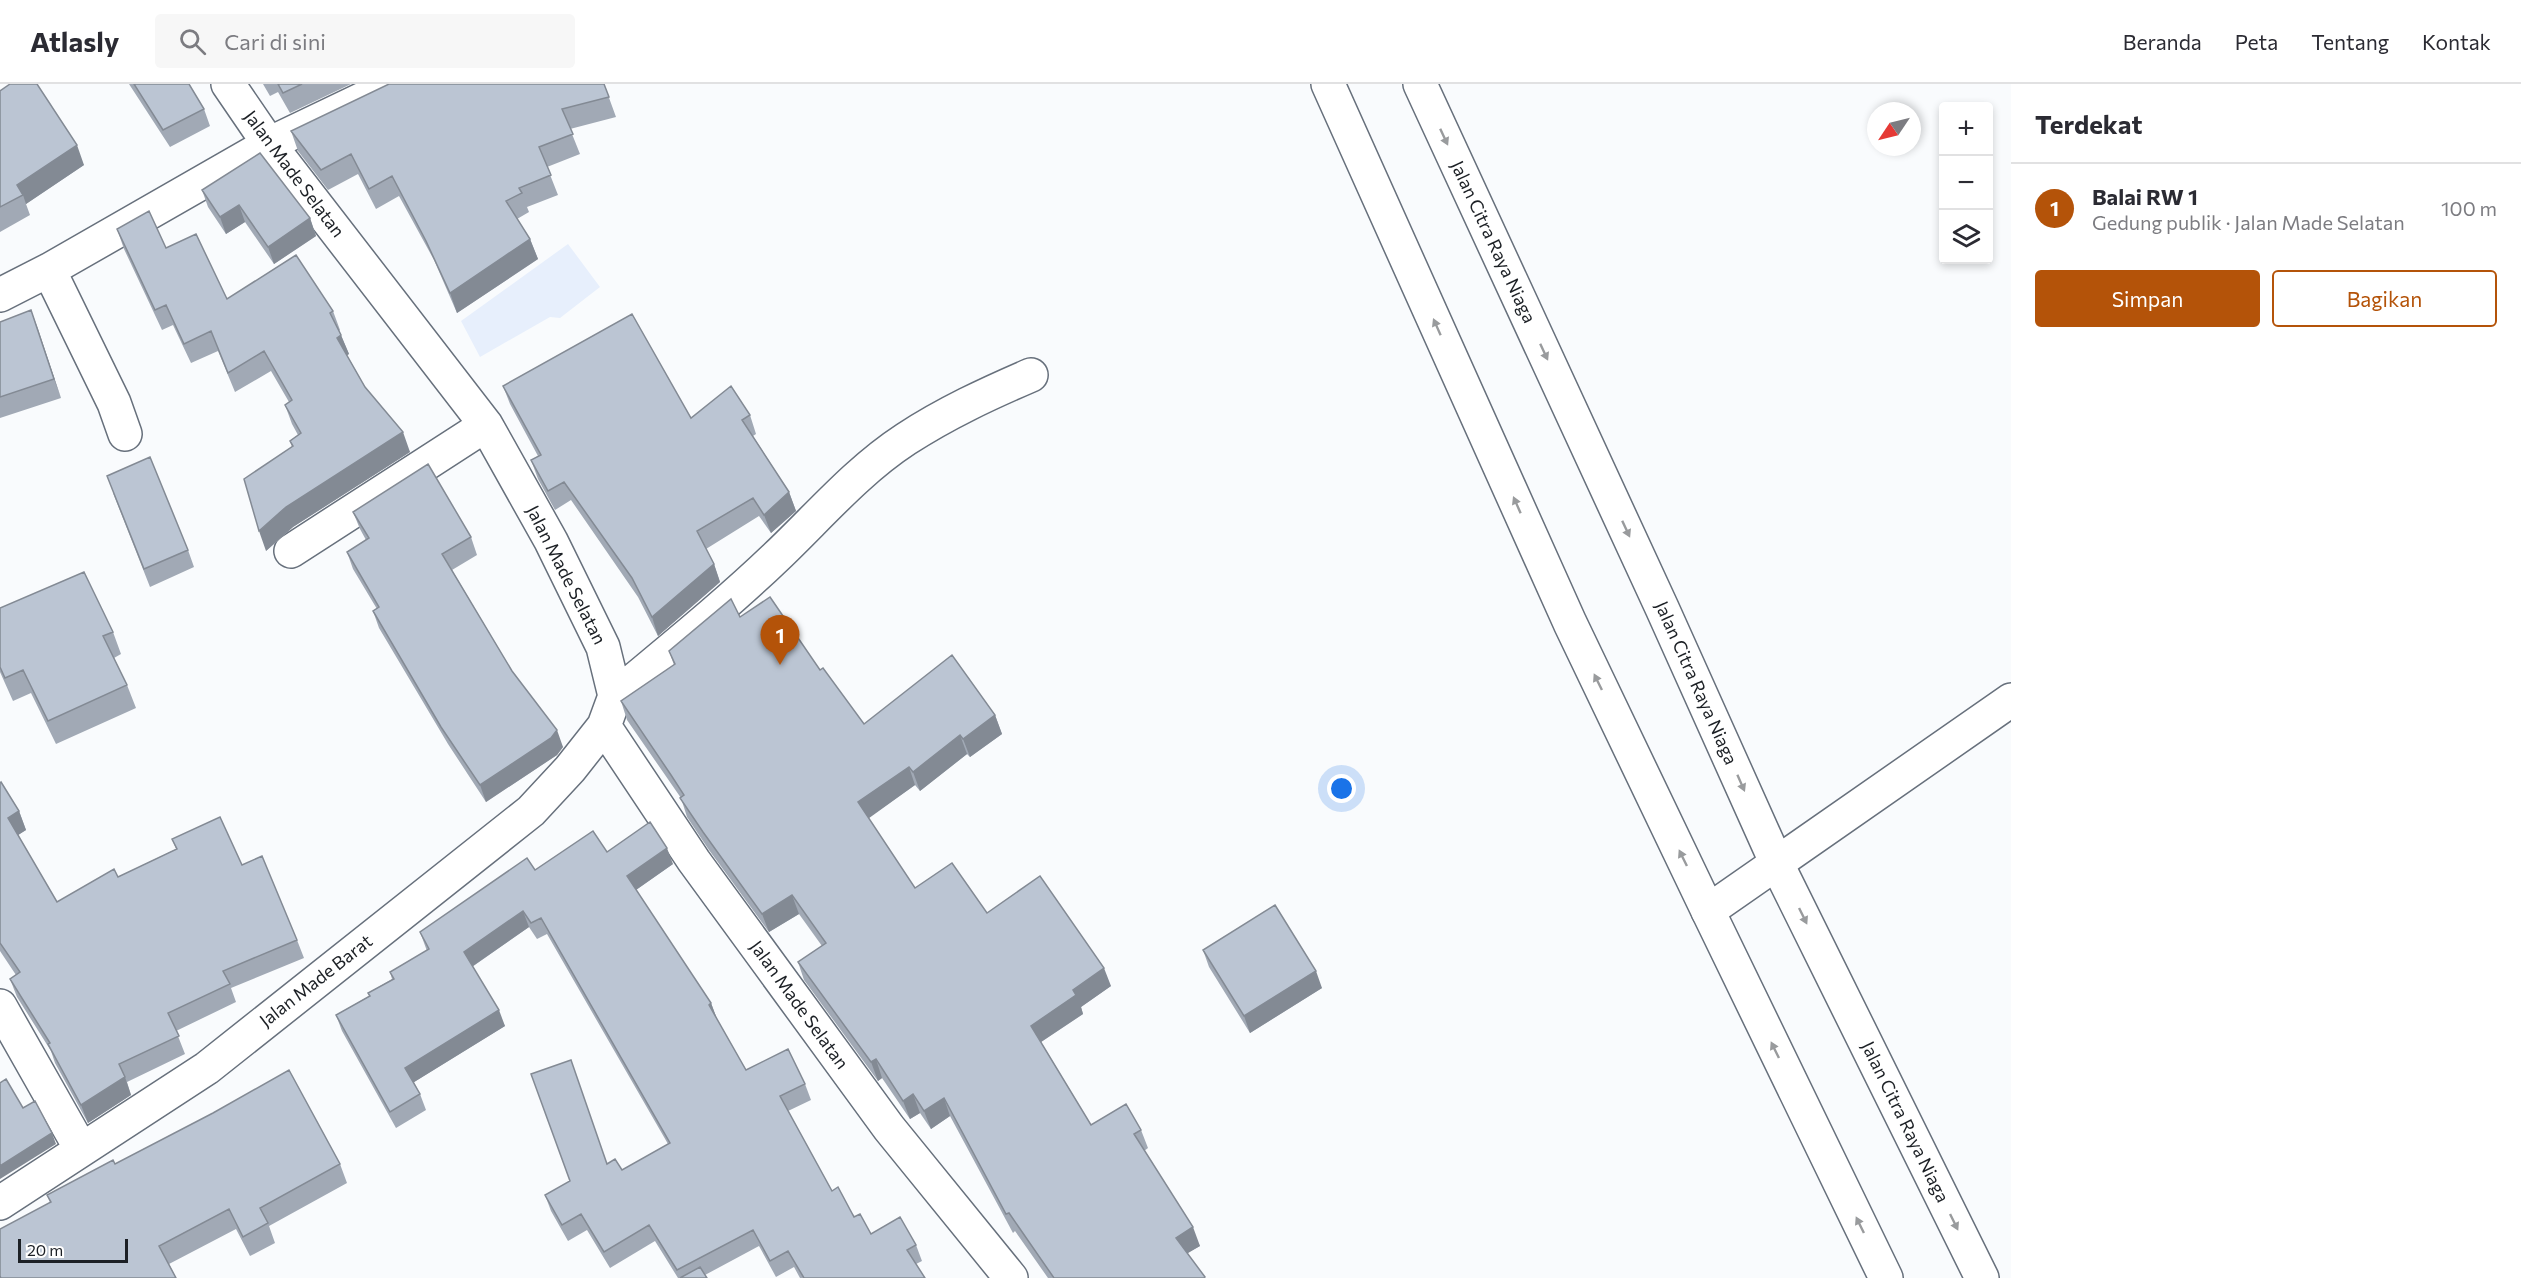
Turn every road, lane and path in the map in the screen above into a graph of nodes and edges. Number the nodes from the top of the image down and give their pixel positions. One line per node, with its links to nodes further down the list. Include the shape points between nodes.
1 (228, 84): 5 (street, Jalan Made Selatan)
2 (394, 84): 5 (street)
3 (1328, 84): 15 (street, one-way to 3, via 1570,623)
4 (1420, 84): 14 (street, Jalan Citra Raya Niaga, one-way to 14)
5 (269, 144): 6 (street); 9 (street, Jalan Made Selatan)
6 (50, 270): 7 (street); 10 (street)
7 (0, 295)
8 (1031, 375): 13 (street, Jalan Made Barat, via 957,408 904,440 836,497 777,557)
9 (486, 425): 11 (street); 13 (street, Jalan Made Selatan, via 551,541 603,647)
10 (125, 434)
11 (291, 551)
12 (2011, 700): 14 (street)
13 (610, 711): 17 (street, Jalan Made Barat, via 570,769 531,811 207,1068); 19 (street, Jalan Made Selatan, via 693,861 889,1128)
14 (1777, 864): 15 (street); 21 (street, Jalan Citra Raya Niaga, one-way to 21)
15 (1708, 911): 20 (street, one-way to 15)
16 (0, 1006): 17 (street)
17 (81, 1149): 18 (street, Jalan Made Barat)
18 (0, 1203)
19 (1011, 1278)
20 (1886, 1278)
21 (1982, 1278)

